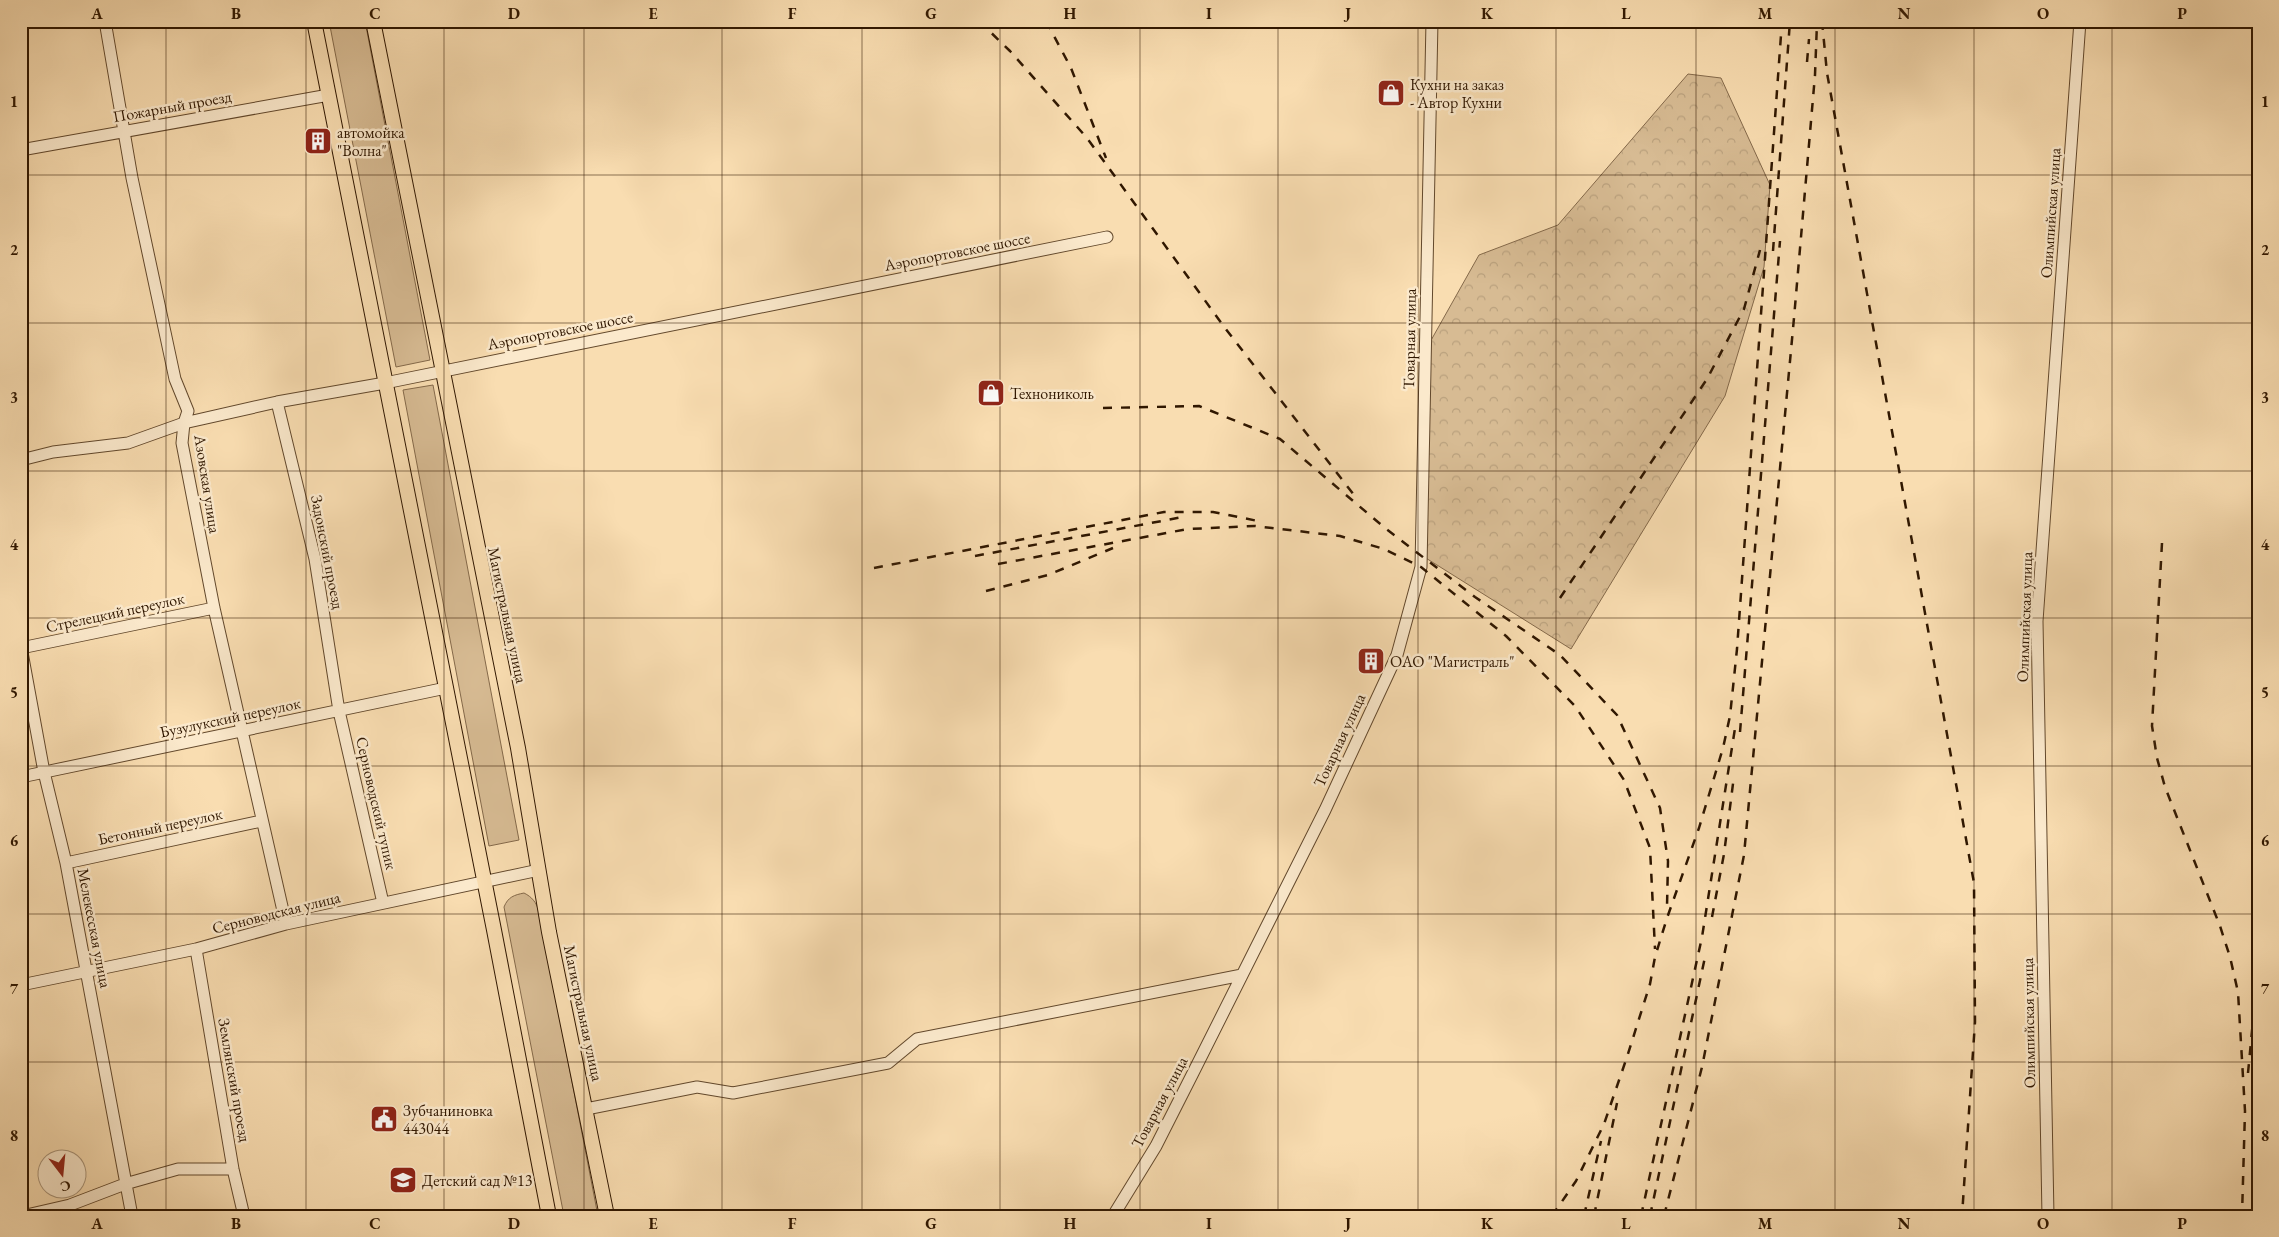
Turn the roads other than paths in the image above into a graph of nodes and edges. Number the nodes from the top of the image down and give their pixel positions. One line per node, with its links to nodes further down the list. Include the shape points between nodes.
1 (105, 21): 7 (street, Азовская улица)
2 (314, 21): 6 (main road)
3 (372, 21): 10 (main road, Магистральная улица)
4 (1432, 21): 30 (street, Товарная улица, via 1421,567 1397,655 1325,810)
5 (2080, 21): 41 (street, Олимпийская улица, via 2037,621)
6 (329, 95): 7 (street, Пожарный проезд); 11 (main road)
7 (125, 131): 8 (street, Пожарный проезд); 13 (street, Азовская улица, via 175,379 188,411)
8 (21, 150)
9 (1107, 237): 10 (street, Аэропортовское шоссе)
10 (442, 370): 11 (street, Аэропортовское шоссе); 24 (main road, Магистральная улица, via 518,748)
11 (385, 383): 12 (street, Аэропортовское шоссе); 17 (main road)
12 (277, 402): 13 (street, Аэропортовское шоссе); 18 (street, Задонский проезд, via 315,559)
13 (184, 423): 14 (street, Аэропортовское шоссе, via 128,443 54,452); 15 (street, Азовская улица, via 182,443)
14 (21, 460)
15 (214, 608): 16 (street, Стрелецкий переулок); 19 (street, Азовская улица)
16 (21, 647): 20 (street, Мелекесская улица)
17 (446, 688): 18 (street, Бузулукский переулок); 25 (main road)
18 (339, 710): 19 (street, Бузулукский переулок); 26 (street, Серноводский тупик)
19 (242, 731): 20 (street, Бузулукский переулок); 22 (street, Азовская улица)
20 (44, 772): 21 (street, Бузулукский переулок); 23 (street, Мелекесская улица)
21 (21, 777)
22 (261, 821): 23 (street, Бетонный переулок); 27 (street, Азовская улица)
23 (66, 863): 29 (street, Мелекесская улица)
24 (539, 870): 25 (street, Серноводская улица); 32 (main road, Магистральная улица)
25 (484, 881): 26 (street, Серноводская улица); 38 (main road)
26 (383, 903): 27 (street, Серноводская улица)
27 (286, 924): 28 (street, Серноводская улица)
28 (196, 949): 29 (street, Серноводская улица); 33 (street, Землянский проезд)
29 (87, 972): 31 (street, Серноводская улица); 34 (street, Мелекесская улица)
30 (1242, 974): 32 (street, via 917,1039 888,1063 733,1093 698,1087); 40 (street, Товарная улица, via 1156,1146)
31 (21, 985)
32 (586, 1110): 39 (main road, Магистральная улица)
33 (233, 1169): 34 (street, via 178,1169); 37 (street, Землянский проезд)
34 (125, 1184): 35 (street, via 70,1206); 36 (street, Мелекесская улица)
35 (22, 1216)
36 (132, 1216)
37 (244, 1216)
38 (549, 1216)
39 (608, 1216)
40 (1113, 1216)
41 (2048, 1216)

